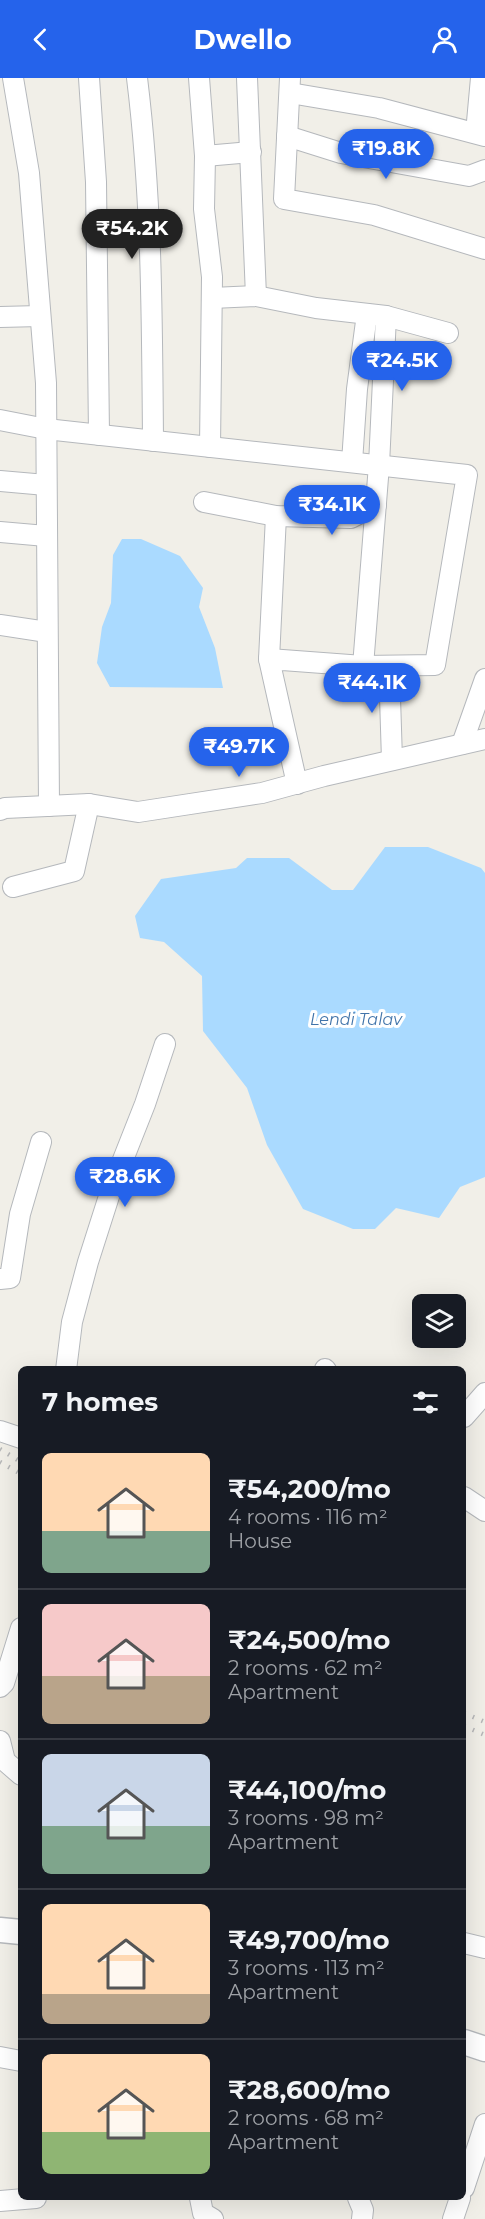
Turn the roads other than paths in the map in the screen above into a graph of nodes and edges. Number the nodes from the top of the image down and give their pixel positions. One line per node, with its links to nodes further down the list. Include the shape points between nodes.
1 (13, 78): 17 (street, via 28,173)
2 (89, 78): 22 (street, via 96,192)
3 (137, 78): 23 (street, via 153,290)
4 (199, 78): 11 (street)
5 (247, 78): 10 (street)
6 (481, 78): 8 (street)
7 (290, 85): 8 (street); 9 (street)
8 (480, 134)
9 (287, 136): 12 (street, via 341,153 470,176); 13 (street, via 284,199 374,215)
10 (251, 152): 11 (street); 14 (street)
11 (205, 156): 15 (street, via 204,209)
12 (485, 170)
13 (485, 249)
14 (256, 296): 15 (street); 16 (street, via 316,309)
15 (212, 298): 24 (street)
16 (377, 315): 19 (street); 25 (street, via 357,389); 26 (street)
17 (40, 316): 18 (street); 21 (street)
18 (0, 317)
19 (448, 333)
20 (0, 420): 21 (street)
21 (46, 429): 22 (street); 28 (street)
22 (99, 435): 23 (street)
23 (153, 441): 24 (street)
24 (210, 447): 25 (street)
25 (352, 462): 26 (street)
26 (379, 465): 30 (street); 38 (street, via 467,475 435,665)
27 (0, 481): 28 (street)
28 (46, 485): 33 (street)
29 (204, 502): 31 (street)
30 (376, 505): 31 (street, via 351,518); 37 (street)
31 (276, 516): 36 (street)
32 (0, 532): 33 (street)
33 (46, 536): 35 (street)
34 (0, 625): 35 (street)
35 (47, 632): 45 (street)
36 (269, 659): 37 (street); 43 (street)
37 (363, 666): 38 (street)
38 (389, 666): 42 (street)
39 (485, 679): 41 (street)
40 (485, 739): 41 (street)
41 (462, 744): 42 (street)
42 (392, 760): 43 (street)
43 (297, 784): 44 (street, via 138,813)
44 (89, 804): 45 (street); 47 (street, via 74,871)
45 (49, 806): 46 (street)
46 (0, 810)
47 (13, 887)
48 (165, 1044): 51 (street, via 88,1262 72,1322)
49 (41, 1142): 50 (street, via 20,1214 10,1278)
50 (0, 1279)
51 (66, 1366)
52 (485, 1393): 53 (street)
53 (466, 1416)
54 (0, 1431): 55 (street)
55 (18, 1437)
56 (466, 1498): 57 (street)
57 (485, 1511)
58 (18, 1638): 59 (street)
59 (0, 1687)
60 (0, 1742): 61 (street)
61 (3, 1761): 62 (street)
62 (18, 1774)
63 (0, 1916): 64 (street)
64 (18, 1918)
65 (0, 1929): 66 (street)
66 (18, 1932)
67 (466, 1943): 68 (street)
68 (485, 1948)
69 (466, 2043): 70 (street)
70 (485, 2049)
71 (466, 2054): 73 (street)
72 (0, 2056): 74 (street)
73 (485, 2059)
74 (18, 2060)
75 (485, 2124): 76 (street)
76 (466, 2182)
77 (18, 2199): 78 (street)
78 (0, 2200)
79 (200, 2200): 82 (street, via 203,2213)
80 (359, 2200): 83 (street)
81 (459, 2200): 84 (street)
82 (213, 2219)
83 (362, 2219)
84 (453, 2219)

